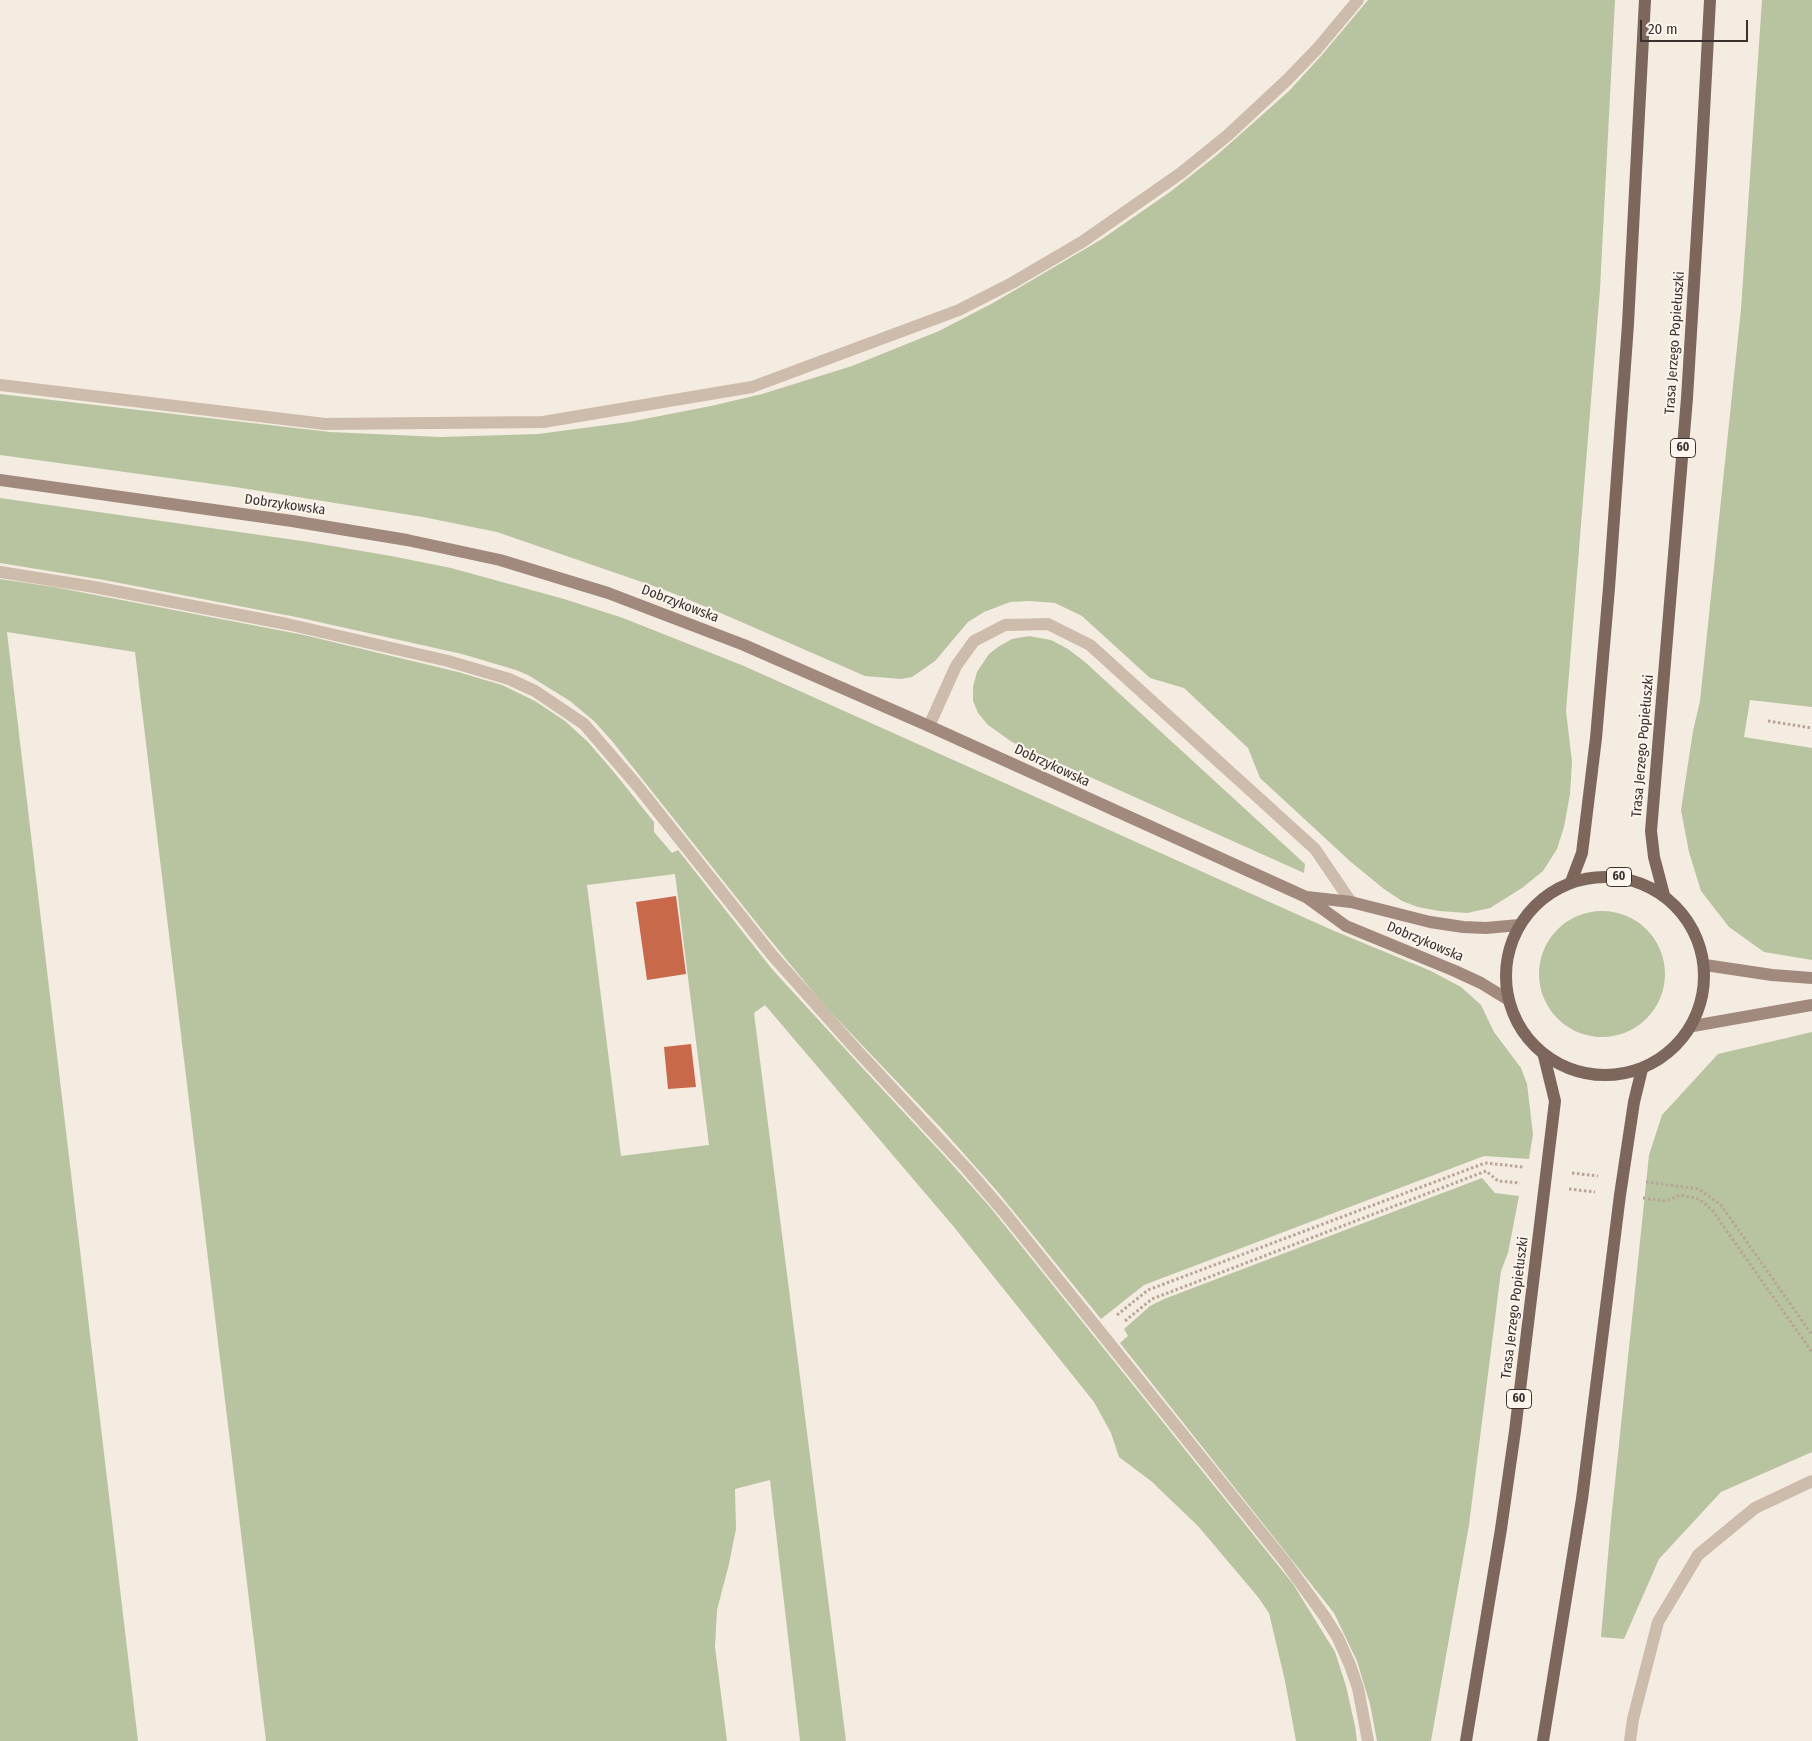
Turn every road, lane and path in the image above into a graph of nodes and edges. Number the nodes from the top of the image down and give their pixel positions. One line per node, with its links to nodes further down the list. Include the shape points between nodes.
1 (1358, 0): 4 (lane, via 1317,49 1228,135 1181,173 1082,242 959,310 752,387 543,422 325,424)
2 (1646, 0): 10 (main road, via 1629,314 1607,616 1582,853)
3 (1710, 0): 11 (main road, Trasa Jerzego Popiełuszki / 60, via 1687,398 1651,831)
4 (0, 385)
5 (0, 480): 8 (main road, Dobrzykowska, via 354,530 500,560 642,605 744,645)
6 (0, 572): 26 (lane, via 287,624 448,661 509,679 535,690 565,710 599,740 772,955 992,1198)
7 (1768, 721): 9 (path)
8 (928, 726): 12 (main road, Dobrzykowska); 13 (lane, via 956,666 974,641 1005,625 1048,624 1090,645 1315,849)
9 (1812, 728)
10 (1571, 882): 11 (main road, 60, via 1619,877); 14 (main road, 60, via 1540,900)
11 (1664, 895): 15 (main road, 60, via 1692,925)
12 (1306, 897): 13 (main road, Dobrzykowska); 17 (main road, Dobrzykowska, via 1346,926 1455,971)
13 (1351, 902): 14 (main road, Dobrzykowska, via 1463,927)
14 (1519, 925): 17 (main road, 60, via 1507,955 1504,986)
15 (1705, 964): 16 (main road); 19 (main road, 60, via 1704,996)
16 (1812, 978)
17 (1507, 999): 20 (main road, 60, via 1517,1025)
18 (1812, 1005): 19 (main road)
19 (1693, 1026): 21 (main road, 60, via 1670,1053)
20 (1544, 1056): 21 (main road, 60, via 1574,1072 1607,1076); 22 (main road, Trasa Jerzego Popiełuszki / 60, via 1555,1101)
21 (1642, 1069): 23 (main road)
22 (1547, 1170): 23 (path); 24 (main road, Trasa Jerzego Popiełuszki / 60); 26 (path, via 1485,1163 1148,1290)
23 (1622, 1179): 25 (main road); 27 (path, via 1699,1188 1711,1196 1721,1205)
24 (1545, 1186): 25 (path); 28 (path, via 1498,1181 1486,1171 1152,1298); 32 (main road, Trasa Jerzego Popiełuszki / 60, via 1514,1440)
25 (1620, 1195): 29 (path, via 1666,1201 1680,1195 1699,1199 1712,1210); 33 (main road, via 1582,1499)
26 (1099, 1330): 28 (lane)
27 (1812, 1334)
28 (1108, 1340): 31 (lane, via 1286,1563 1325,1617 1356,1680)
29 (1812, 1352)
30 (1812, 1481): 34 (lane, via 1755,1508 1698,1555 1658,1622)
31 (1368, 1741)
32 (1466, 1741)
33 (1543, 1741)
34 (1630, 1741)

